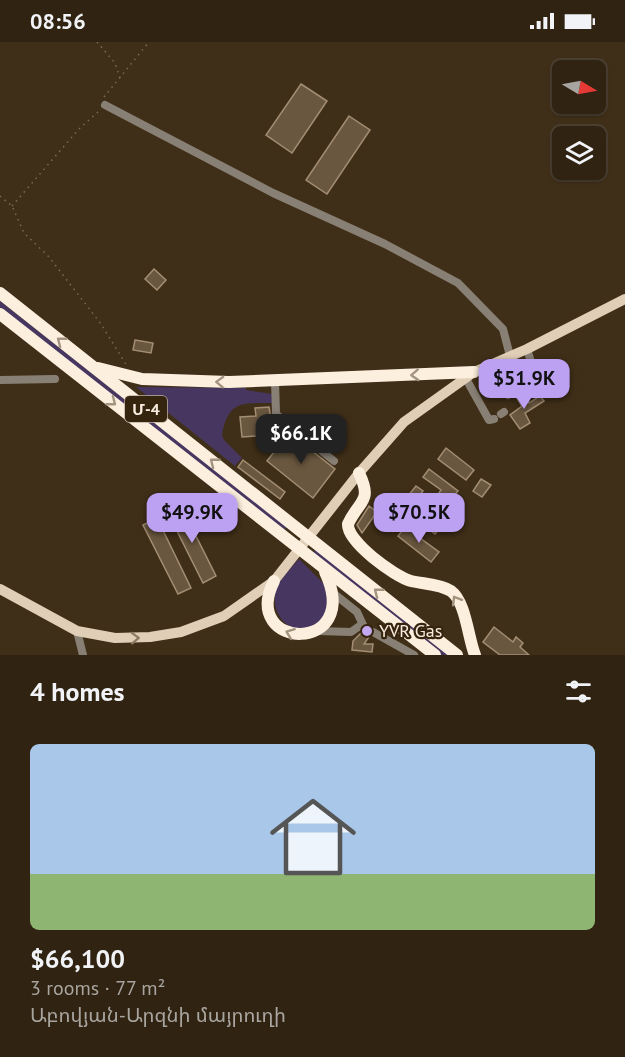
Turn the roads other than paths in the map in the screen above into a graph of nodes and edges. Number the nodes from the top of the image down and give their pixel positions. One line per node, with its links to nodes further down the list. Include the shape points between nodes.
1 (105, 105): 6 (street, via 458,283 503,329)
2 (0, 293): 7 (highway, Մ-4, one-way to 2)
3 (625, 299): 5 (main road)
4 (0, 314): 15 (highway, Մ-4, one-way to 15)
5 (527, 349): 6 (main road); 8 (street, via 536,378 508,395)
6 (510, 356): 8 (main road)
7 (94, 368): 11 (highway, one-way to 7, via 142,379); 27 (highway, Մ-4, one-way to 7)
8 (474, 372): 11 (highway, one-way to 11); 12 (street, via 489,420); 14 (main road, via 404,422)
9 (55, 379): 10 (street)
10 (0, 380)
11 (275, 381): 13 (street, via 276,414)
12 (500, 415)
13 (334, 461)
14 (359, 474): 16 (main road); 28 (highway, one-way to 14, via 459,601 451,592 399,576 349,534 348,524 366,499)
15 (318, 564): 18 (highway); 19 (highway, Մ-4)
16 (274, 581): 21 (main road, one-way to 16, via 115,638 181,632 224,616); 22 (highway, one-way to 16, via 301,637 276,627 267,607)
17 (0, 589): 21 (main road)
18 (333, 593): 20 (street); 22 (highway, via 332,613)
19 (354, 593): 20 (street); 26 (highway, Մ-4)
20 (357, 612): 22 (street, via 362,626 351,632)
21 (77, 631): 24 (street)
22 (318, 631)
23 (373, 632): 25 (street)
24 (83, 655)
25 (414, 655)
26 (435, 655)
27 (457, 655)
28 (475, 655)

